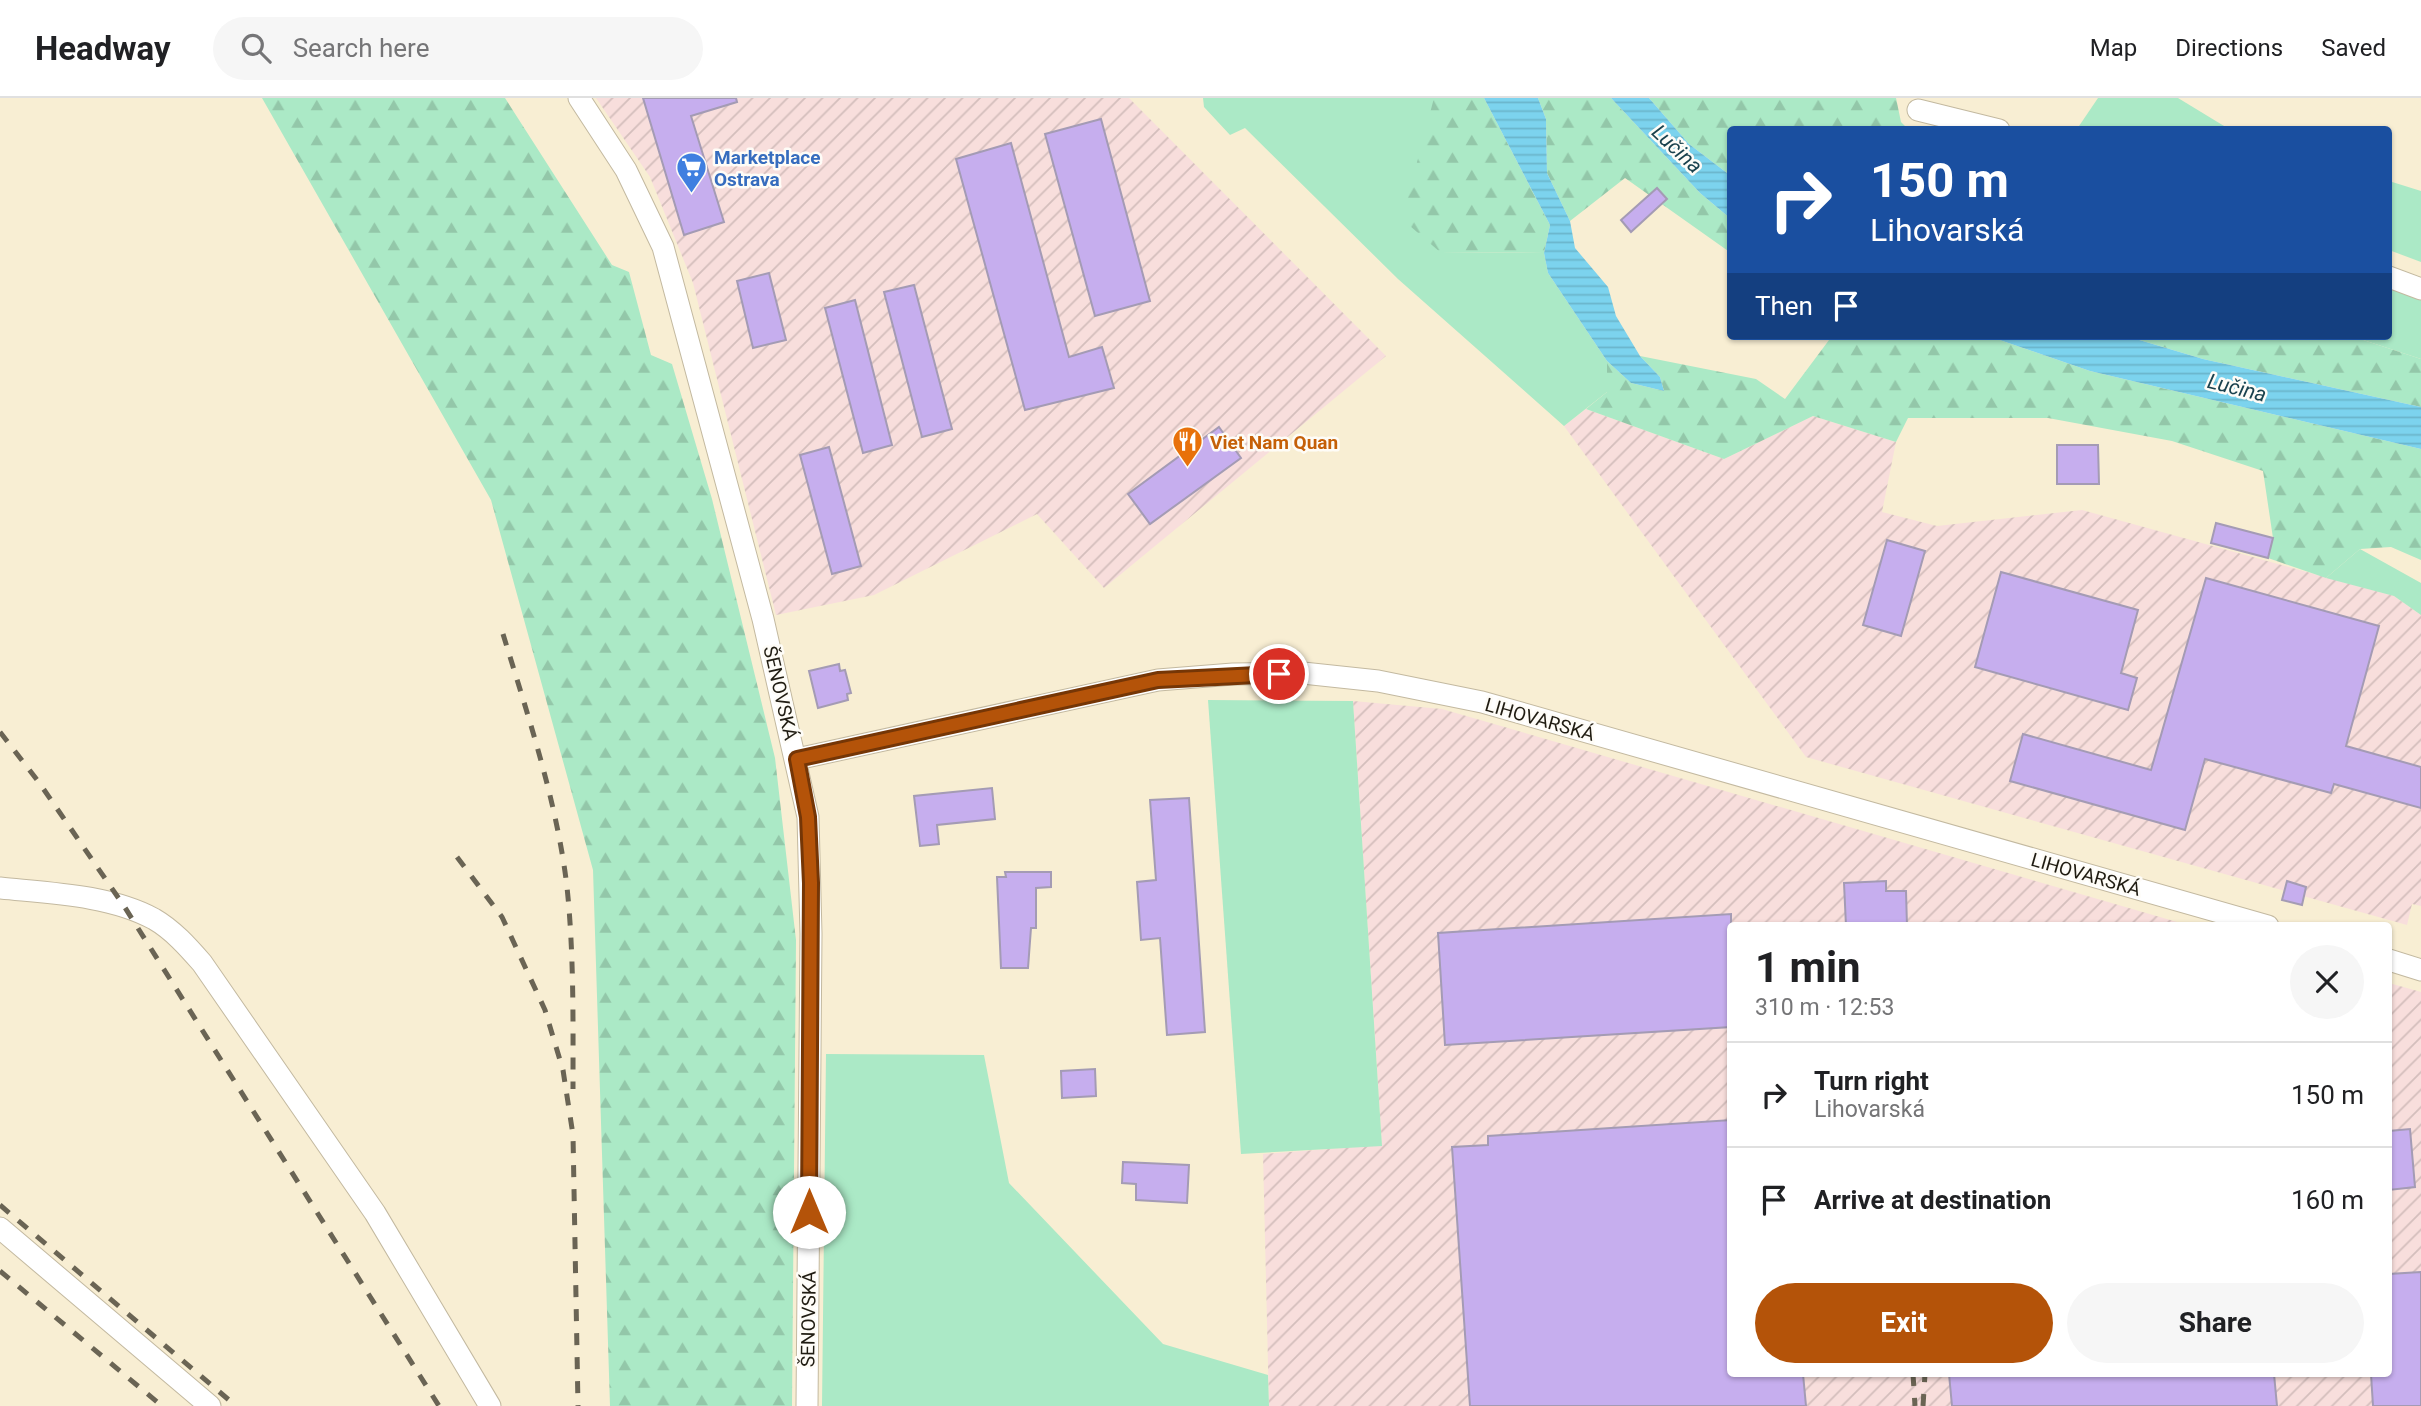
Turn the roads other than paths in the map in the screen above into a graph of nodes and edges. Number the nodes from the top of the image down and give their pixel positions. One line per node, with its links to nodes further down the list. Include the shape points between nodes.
1 (579, 98): 6 (street, ŠENOVSKÁ, via 626,170 663,247)
2 (1918, 110): 3 (street)
3 (1983, 126)
4 (2392, 278): 5 (street)
5 (2421, 289)
6 (797, 759): 8 (street, LIHOVARSKÁ, via 1158,680 1303,673 1378,681 1482,702); 14 (street, ŠENOVSKÁ, via 808,817 811,883)
7 (0, 888): 13 (street, via 124,906 180,938 375,1213)
8 (2254, 922)
9 (2392, 962): 10 (street)
10 (2421, 970)
11 (0, 1228): 12 (street)
12 (210, 1406)
13 (490, 1406)
14 (807, 1406)

